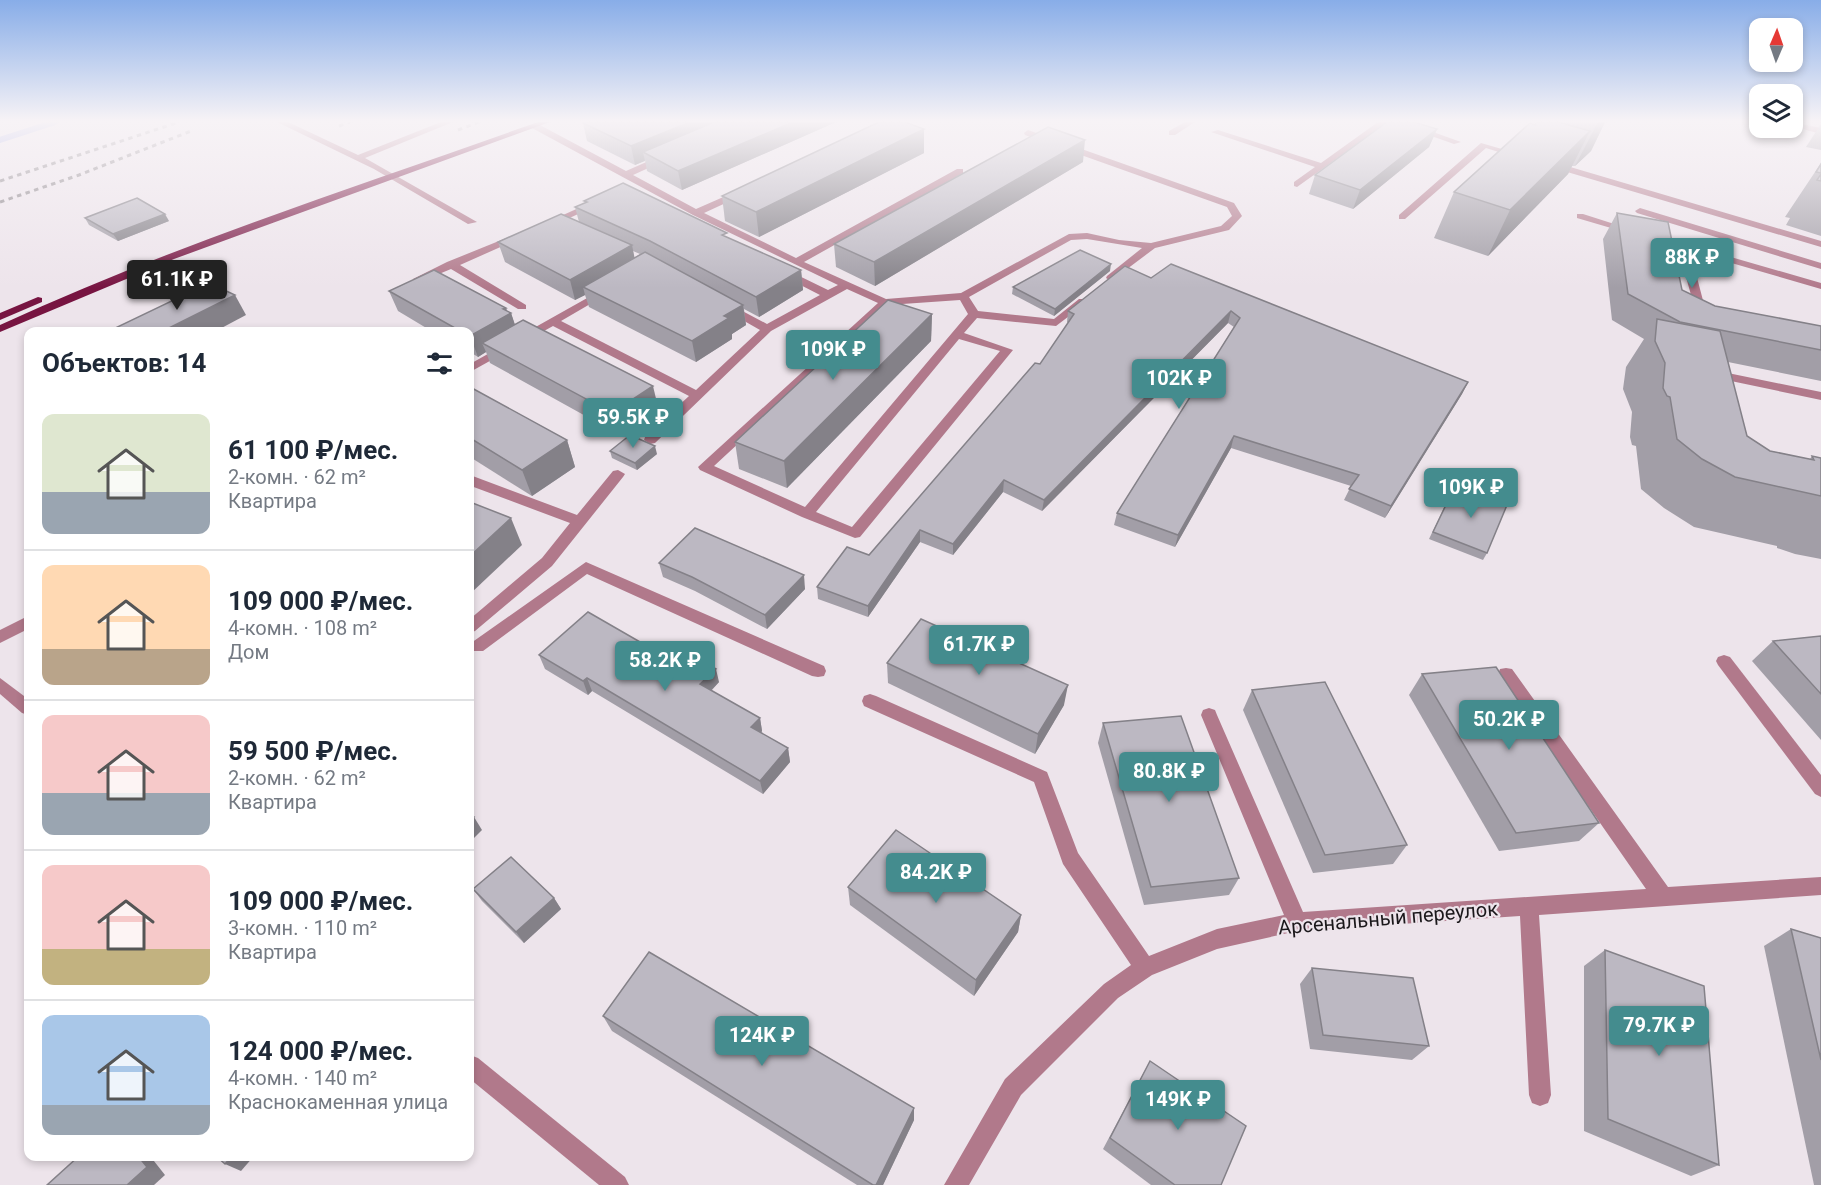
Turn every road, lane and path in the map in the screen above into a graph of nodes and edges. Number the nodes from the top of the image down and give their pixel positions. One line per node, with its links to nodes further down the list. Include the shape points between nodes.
1 (384, 177): 38 (main road, via 165,250)
2 (385, 177): 40 (main road, via 170,257)
3 (395, 177): 19 (street)
4 (629, 177): 11 (street)
5 (949, 177): 23 (street)
6 (1153, 177): 21 (street, via 1231,205 1237,216 1225,228)
7 (1305, 177): 10 (street)
8 (1447, 177): 17 (street)
9 (1593, 177): 20 (street)
10 (1297, 183)
11 (642, 184): 12 (street); 16 (street)
12 (631, 189)
13 (746, 190): 16 (street)
14 (604, 200): 24 (street, via 560,223)
15 (1640, 211): 25 (street)
16 (696, 213): 23 (street)
17 (1402, 216)
18 (1580, 216): 22 (street)
19 (472, 222)
20 (1821, 244)
21 (1151, 246): 32 (street, via 1069,237); 36 (street, via 1056,323)
22 (1683, 246): 29 (street); 37 (street, via 1700,310)
23 (796, 262): 28 (street)
24 (452, 264): 27 (street); 35 (street)
25 (1821, 266)
26 (777, 269): 31 (street)
27 (409, 282)
28 (846, 284): 31 (street); 33 (street)
29 (1821, 286)
30 (611, 288): 39 (street)
31 (828, 295): 41 (street)
32 (963, 296): 33 (street); 36 (street)
33 (885, 302): 50 (street, via 705,467)
34 (718, 303): 41 (street)
35 (522, 307)
36 (974, 314): 42 (street)
37 (1722, 314)
38 (0, 317)
39 (553, 321): 43 (street); 44 (street)
40 (0, 329)
41 (767, 329): 44 (street)
42 (957, 335): 50 (street); 50 (street, via 1007,350 855,533)
43 (474, 367)
44 (697, 395): 47 (street)
45 (1821, 396): 46 (street, via 1723,376)
46 (1729, 397)
47 (650, 440)
48 (618, 474): 51 (street)
49 (474, 482): 51 (street)
50 (807, 514)
51 (578, 521): 53 (street, via 547,562)
52 (24, 624): 54 (street)
53 (474, 624)
54 (0, 637)
55 (474, 647): 57 (street, via 586,567)
56 (1724, 661): 63 (street)
57 (818, 671)
58 (1506, 674): 65 (street)
59 (0, 685): 61 (street)
60 (870, 701): 68 (street, via 1041,777 1070,858)
61 (24, 705)
62 (1209, 715): 67 (street)
63 (1821, 789)
64 (1821, 886): 65 (street, Арсенальный переулок)
65 (1664, 898): 66 (street, Арсенальный переулок)
66 (1529, 907): 67 (street, Арсенальный переулок); 70 (street)
67 (1297, 922): 68 (street, Арсенальный переулок, via 1217,939)
68 (1145, 968): 72 (street, Арсенальный переулок, via 1112,991 1013,1087)
69 (474, 1069): 71 (street)
70 (1540, 1095)
71 (617, 1185)
72 (956, 1185)

